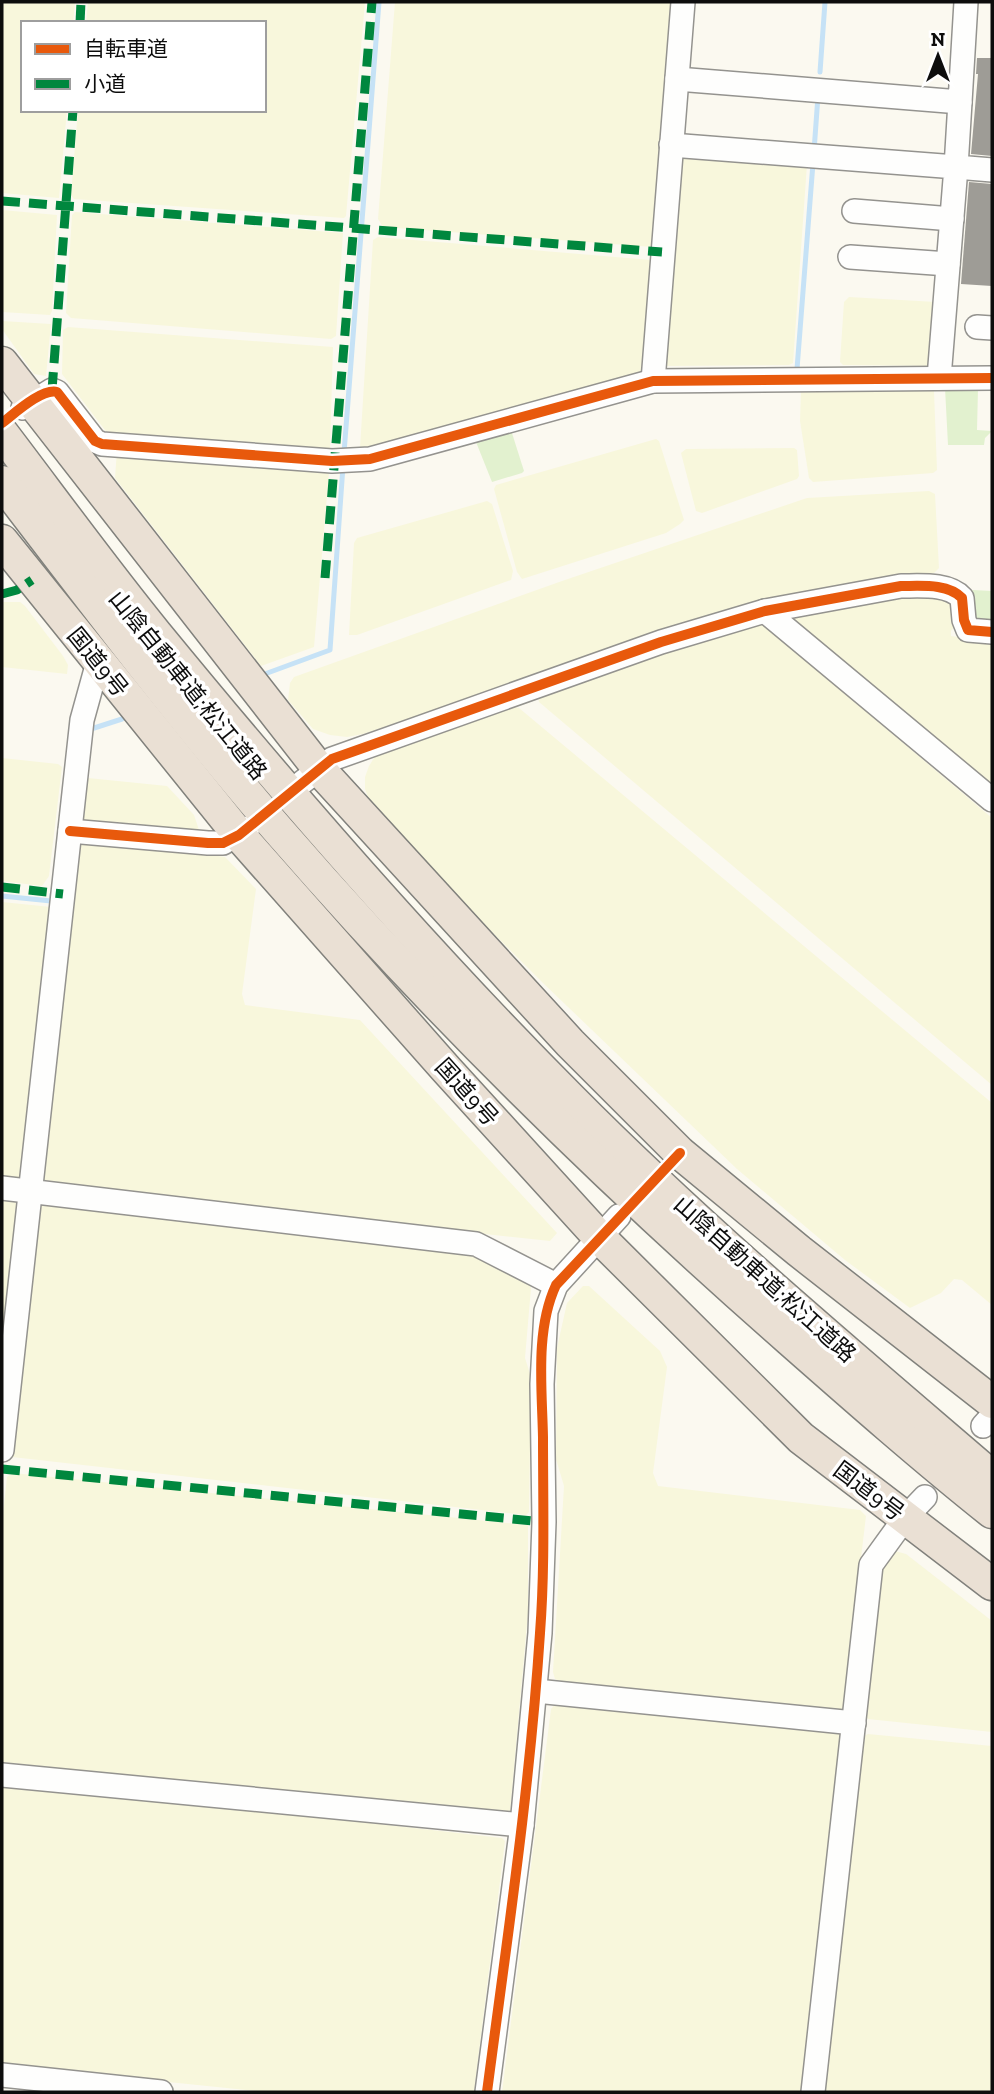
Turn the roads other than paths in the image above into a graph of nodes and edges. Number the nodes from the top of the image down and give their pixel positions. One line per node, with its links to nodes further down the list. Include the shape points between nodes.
1 (682, 2): 3 (street)
2 (966, 2): 4 (street)
3 (677, 79): 4 (street); 5 (street)
4 (960, 102): 6 (street)
5 (671, 145): 6 (street); 15 (street)
6 (956, 167): 7 (street); 9 (street)
7 (992, 170)
8 (854, 211): 9 (street)
9 (952, 219): 11 (street)
10 (850, 257): 11 (street)
11 (948, 264): 13 (street)
12 (2, 363): 16 (highway)
13 (939, 378): 14 (street); 15 (street)
14 (992, 378)
15 (653, 381): 16 (street, via 370,459 332,461 102,444 57,391 47,391)
16 (27, 405): 23 (highway)
17 (2, 433): 33 (highway, 山陰自動車道;松江道路, via 154,632 434,958 709,1232)
18 (2, 481): 35 (highway, 山陰自動車道;松江道路, via 135,657 253,800 413,979 552,1121 693,1255)
19 (2, 541): 22 (highway, 国道9号)
20 (765, 611): 21 (street, via 923,585 955,591 962,598 968,629); 23 (street, via 622,656 332,760); 24 (street)
21 (992, 632)
22 (98, 662): 25 (street, via 82,720); 26 (highway, 国道9号)
23 (310, 776): 31 (highway, via 570,1043 672,1161 799,1251)
24 (992, 800)
25 (70, 831): 26 (street, via 208,844 223,843); 28 (street)
26 (243, 832): 29 (highway, 国道9号, via 446,1069)
27 (2, 1188): 28 (street)
28 (29, 1191): 30 (street, via 476,1244); 32 (street)
29 (609, 1227): 30 (street); 34 (highway, 国道9号, via 801,1438)
30 (556, 1285): 37 (street, via 543,1334 543,1590)
31 (989, 1414)
32 (2, 1451)
33 (992, 1476)
34 (915, 1508): 36 (highway, 国道9号); 38 (street, via 871,1565)
35 (992, 1512)
36 (992, 1584)
37 (536, 1691): 38 (street); 40 (street)
38 (854, 1723): 44 (street)
39 (2, 1775): 40 (street)
40 (522, 1825): 43 (street)
41 (2, 2075): 42 (street)
42 (161, 2092)
43 (487, 2092)
44 (813, 2092)

